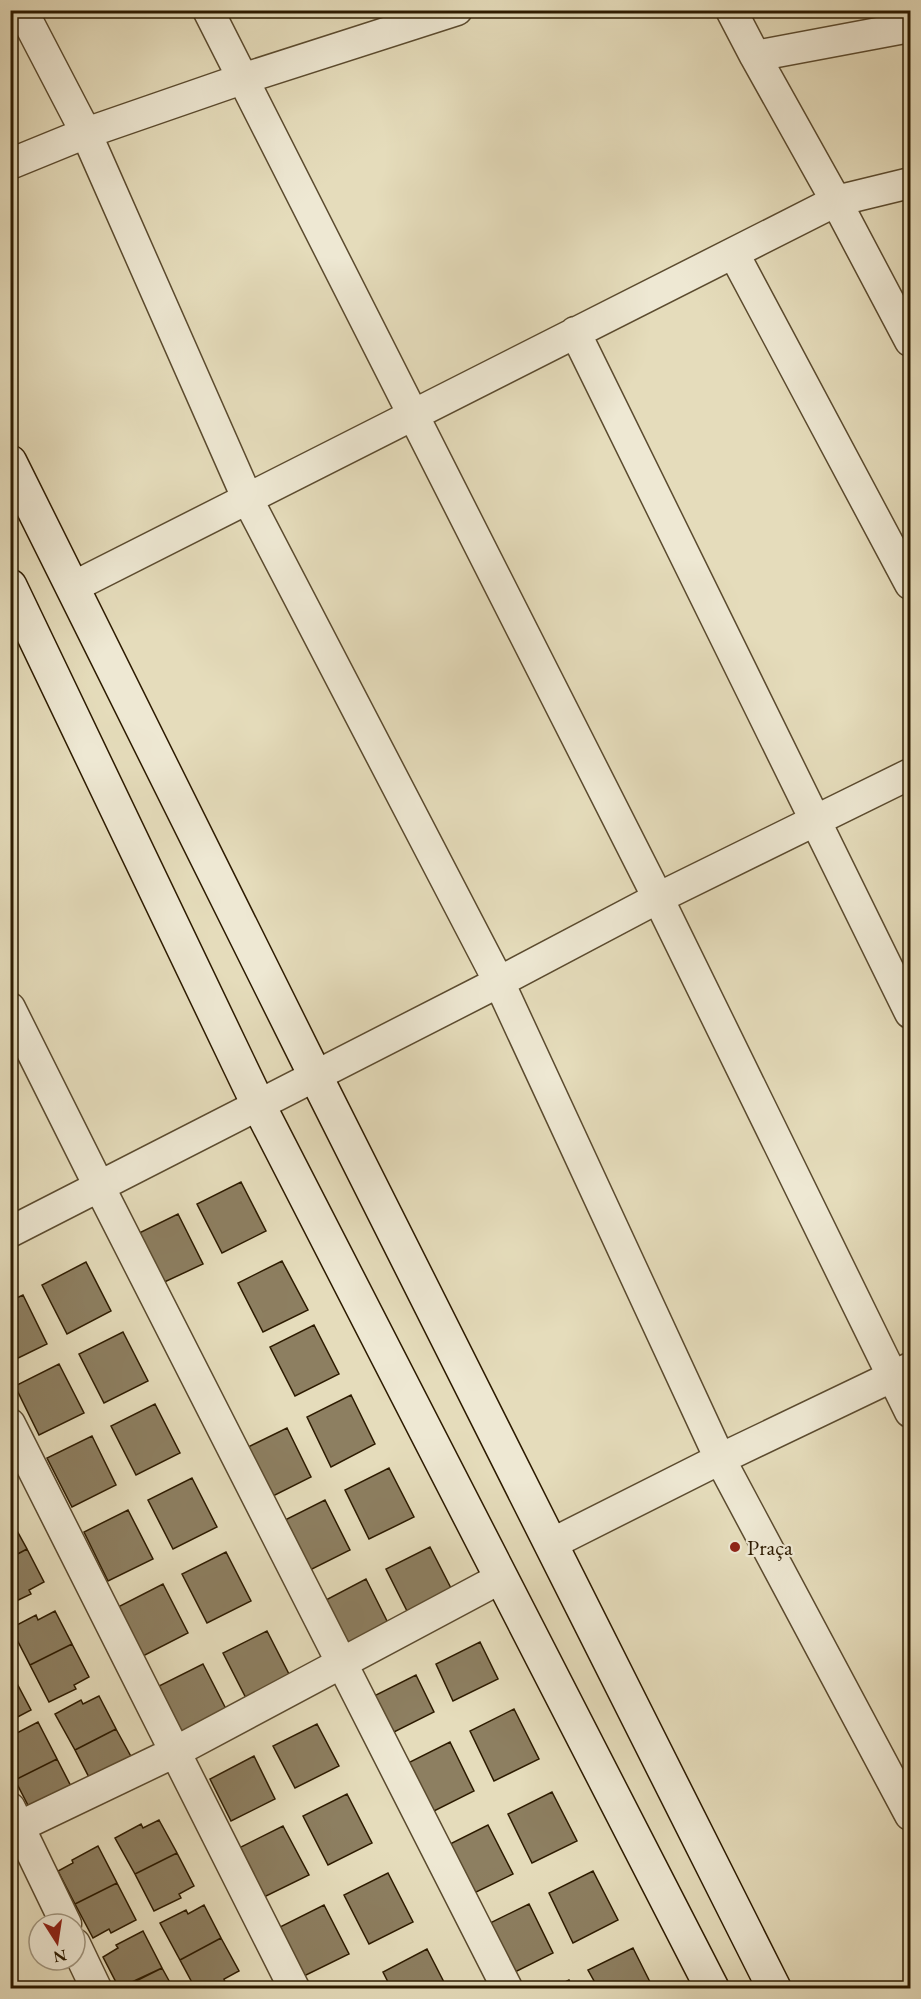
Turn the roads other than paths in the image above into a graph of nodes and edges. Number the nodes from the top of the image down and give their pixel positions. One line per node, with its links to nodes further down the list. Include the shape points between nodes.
1 (22, 10): 8 (street)
2 (208, 10): 7 (street)
3 (732, 10): 6 (street)
4 (455, 11): 7 (street)
5 (910, 27): 6 (street)
6 (755, 56): 11 (street)
7 (242, 80): 8 (street); 15 (street)
8 (86, 133): 9 (street); 17 (street)
9 (10, 164)
10 (910, 183): 11 (street)
11 (836, 201): 12 (street); 14 (street)
12 (734, 254): 13 (street); 18 (street)
13 (575, 332): 15 (street); 22 (street)
14 (909, 337)
15 (413, 415): 17 (street); 23 (street)
16 (10, 462): 19 (street)
17 (248, 500): 19 (street); 24 (street)
18 (910, 584)
19 (73, 587): 27 (street)
20 (15, 607): 28 (street)
21 (910, 774): 22 (street)
22 (816, 820): 23 (street); 26 (street)
23 (658, 898): 24 (street); 31 (street)
24 (499, 982): 27 (street); 34 (street)
25 (10, 1008): 29 (street)
26 (910, 1013)
27 (315, 1075): 28 (street); 35 (street)
28 (258, 1104): 29 (street); 36 (street)
29 (99, 1186): 30 (street); 37 (street)
30 (10, 1232)
31 (902, 1372): 32 (street); 34 (street)
32 (910, 1412)
33 (10, 1424): 38 (street)
34 (720, 1459): 35 (street); 39 (street)
35 (551, 1544): 47 (street)
36 (501, 1578): 37 (street); 46 (street)
37 (341, 1662): 38 (street); 45 (street)
38 (176, 1752): 40 (street); 44 (street)
39 (910, 1815)
40 (13, 1822): 41 (street)
41 (60, 1912)
42 (87, 1970): 43 (street)
43 (96, 1989)
44 (294, 1989)
45 (507, 1989)
46 (712, 1989)
47 (774, 1989)

